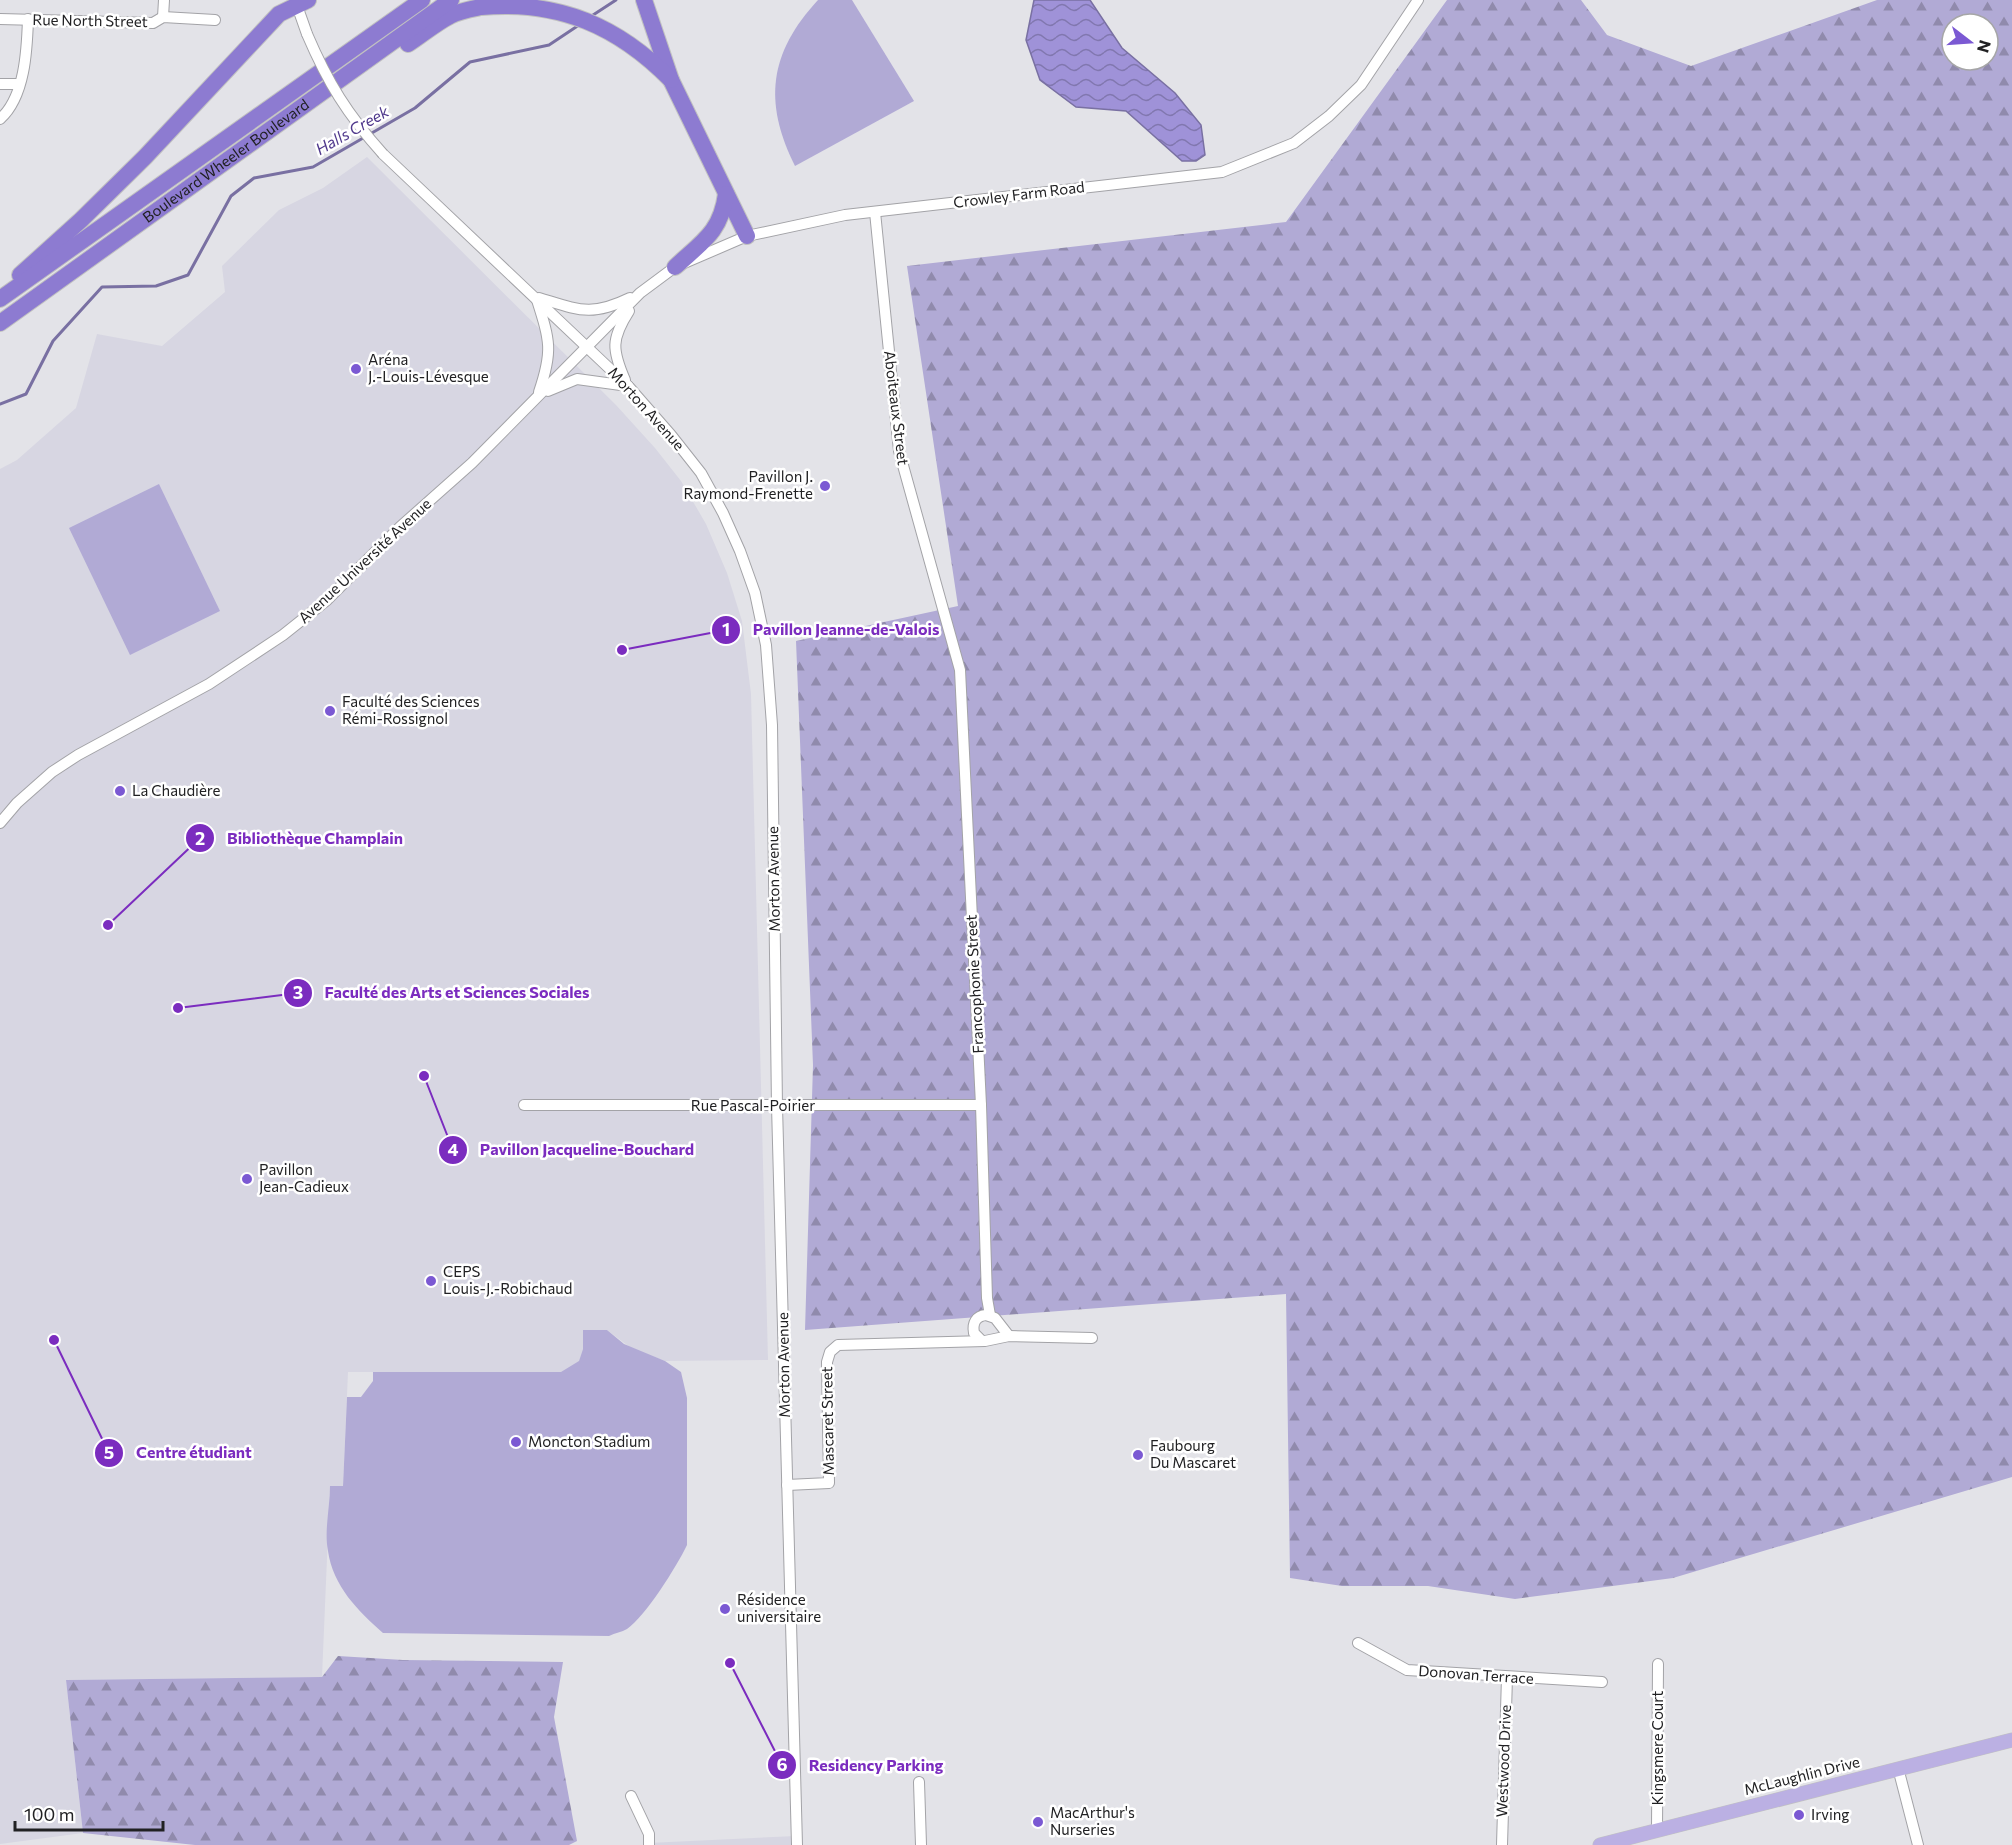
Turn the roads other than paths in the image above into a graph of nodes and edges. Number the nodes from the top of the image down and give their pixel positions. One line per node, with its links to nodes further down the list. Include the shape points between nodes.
1 (164, 0): 7 (street)
2 (422, 0): 21 (highway, Boulevard Wheeler Boulevard)
3 (451, 0): 15 (highway, Boulevard Wheeler Boulevard)
4 (644, 0): 11 (highway)
5 (1418, 0): 17 (street, Crowley Farm Road, via 1361,85 1329,116 1293,143 1222,172)
6 (300, 2): 21 (highway, via 279,14 145,157); 22 (street, Morton Avenue, bridge, via 307,34 326,78 352,120 383,154)
7 (163, 17): 9 (street, Rue North Street, via 153,23); 10 (street, Rue North Street)
8 (0, 19): 9 (street, Rue North Street)
9 (28, 19): 13 (street, via 27,50)
10 (215, 20)
11 (671, 80): 15 (highway, via 608,25 570,7 534,1 496,2 451,15 295,122); 16 (highway)
12 (0, 84): 13 (street)
13 (19, 84): 14 (street, via 8,112)
14 (0, 119)
15 (237, 153): 23 (highway, Boulevard Wheeler Boulevard)
16 (726, 193): 18 (highway); 19 (highway, via 723,214 714,232)
17 (875, 212): 18 (street, Crowley Farm Road); 27 (street, Aboiteaux Street, via 899,451)
18 (747, 236): 19 (street, Crowley Farm Road)
19 (675, 267): 20 (street, Crowley Farm Road)
20 (640, 293): 22 (street, via 607,310 590,311); 24 (street, Crowley Farm Road); 25 (street, via 618,328 614,343)
21 (0, 296)
22 (536, 297): 24 (street, Morton Avenue); 26 (street, via 550,346)
23 (0, 322)
24 (586, 346): 25 (street, Morton Avenue); 26 (street, Avenue Université Avenue)
25 (628, 387): 26 (street, via 578,379 564,382); 31 (street, Morton Avenue, via 701,472 723,513 755,593 766,645 772,737)
26 (538, 397): 28 (street, Avenue Université Avenue, via 361,569 283,635 162,712 52,772)
27 (960, 669): 30 (street, Francophonie Street)
28 (0, 823)
29 (524, 1105): 31 (street, Rue Pascal-Poirier)
30 (981, 1105): 31 (street, Rue Pascal-Poirier); 32 (street, Francophonie Street)
31 (777, 1106): 36 (street, Morton Avenue)
32 (986, 1315): 33 (street); 34 (street, Francophonie Street, via 973,1324)
33 (997, 1332): 34 (street); 35 (street, via 1009,1336)
34 (975, 1338): 36 (street, Mascaret Street, via 843,1343 834,1348 827,1362 829,1484)
35 (1092, 1338)
36 (787, 1485): 47 (street, Morton Avenue)
37 (1358, 1643): 39 (street, Donovan Terrace, via 1407,1670)
38 (1658, 1664): 45 (street, Kingsmere Court)
39 (1507, 1677): 40 (street, Donovan Terrace); 49 (street, Westwood Drive)
40 (1602, 1682)
41 (2012, 1740): 42 (main road, McLaughlin Drive)
42 (1898, 1768): 45 (main road, McLaughlin Drive); 51 (street)
43 (919, 1782): 48 (street)
44 (631, 1796): 46 (street, via 649,1834)
45 (1657, 1832): 50 (main road, McLaughlin Drive)
46 (649, 1845)
47 (797, 1845)
48 (921, 1845)
49 (1502, 1845)
50 (1600, 1845)
51 (1918, 1845)

